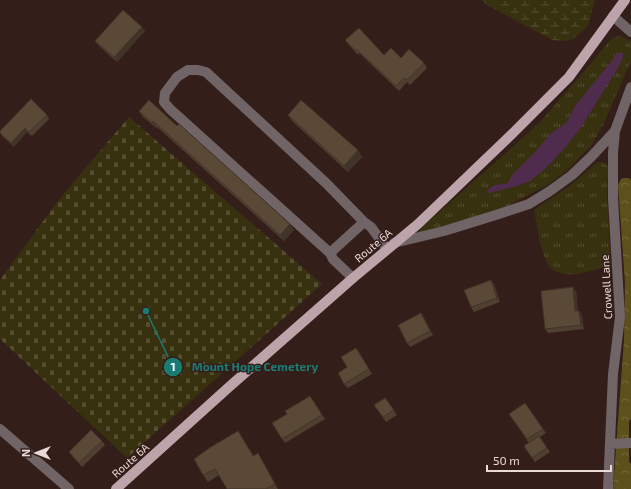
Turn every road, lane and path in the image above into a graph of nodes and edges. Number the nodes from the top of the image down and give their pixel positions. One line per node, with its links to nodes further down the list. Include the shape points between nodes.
1 (625, 0): 2 (main road, Route 6A)
2 (613, 16): 3 (street); 7 (main road, Route 6A, via 569,77 513,133)
3 (631, 32)
4 (631, 87): 5 (street, Crowell Lane)
5 (615, 131): 7 (street, via 572,175 529,204); 12 (street, Crowell Lane, via 613,199 620,325 613,374)
6 (364, 222): 7 (street); 8 (street); 8 (street, via 327,184 206,72 188,70 177,77 165,93 164,102 170,109)
7 (391, 246): 9 (main road, Route 6A)
8 (330, 253): 9 (street)
9 (353, 278): 14 (main road, Route 6A)
10 (0, 429): 13 (street)
11 (631, 443): 12 (street)
12 (610, 444): 15 (street, Crowell Lane)
13 (69, 489)
14 (116, 489)
15 (608, 489)

